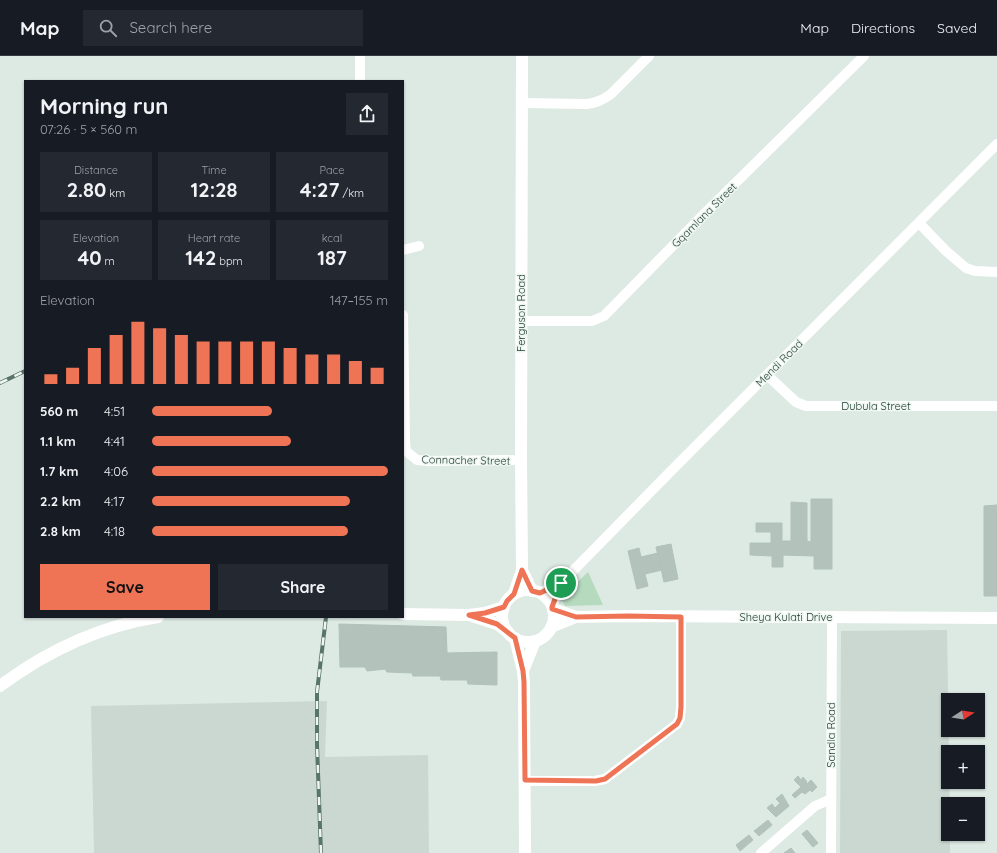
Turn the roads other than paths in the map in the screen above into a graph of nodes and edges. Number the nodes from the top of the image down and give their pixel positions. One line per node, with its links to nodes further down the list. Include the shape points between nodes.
1 (360, 56): 5 (street)
2 (522, 56): 6 (street, Ferguson Road)
3 (649, 56): 6 (street, via 605,99 597,102)
4 (864, 56): 12 (street, Gqamlana Street, via 604,316 592,321)
5 (360, 80)
6 (521, 103): 12 (street, Ferguson Road)
7 (997, 144): 8 (street, Mendi Road)
8 (919, 223): 11 (street, via 966,268); 13 (street, Mendi Road)
9 (419, 246): 10 (street)
10 (404, 250)
11 (997, 272)
12 (521, 321): 16 (street, Ferguson Road)
13 (767, 375): 14 (street, Dubula Street, via 796,402 806,406); 18 (street, Mendi Road)
14 (997, 406)
15 (404, 442): 16 (street, Connacher Street, via 406,451 417,460)
16 (521, 460): 17 (street, Ferguson Road)
17 (522, 570): 19 (street, Ferguson Road); 20 (street, Ferguson Road)
18 (561, 583): 19 (street, Mendi Road); 22 (street, Mendi Road)
19 (536, 592): 20 (street, via 522,591); 22 (street, via 549,601)
20 (514, 594): 21 (street)
21 (504, 607): 24 (street); 31 (street, via 502,620)
22 (552, 608): 25 (street, Sheya Kulati Drive); 30 (street)
23 (404, 614): 24 (street)
24 (469, 615): 31 (street, via 497,624)
25 (576, 617): 26 (street, Sheya Kulati Drive); 30 (street, Sheya Kulati Drive)
26 (681, 617): 28 (street, Sheya Kulati Drive); 35 (street, via 681,707 677,724 605,779)
27 (153, 618): 34 (street, via 106,629 71,642 34,662)
28 (832, 618): 29 (street, Sheya Kulati Drive); 36 (street, Sandla Road)
29 (997, 618)
30 (551, 628): 32 (street)
31 (512, 635): 32 (street, via 526,642); 33 (street)
32 (535, 641): 33 (street)
33 (523, 671): 35 (street)
34 (0, 686)
35 (525, 780): 37 (street)
36 (831, 799): 38 (street, via 815,806); 39 (street, Sandla Road)
37 (525, 853)
38 (761, 853)
39 (831, 853)

